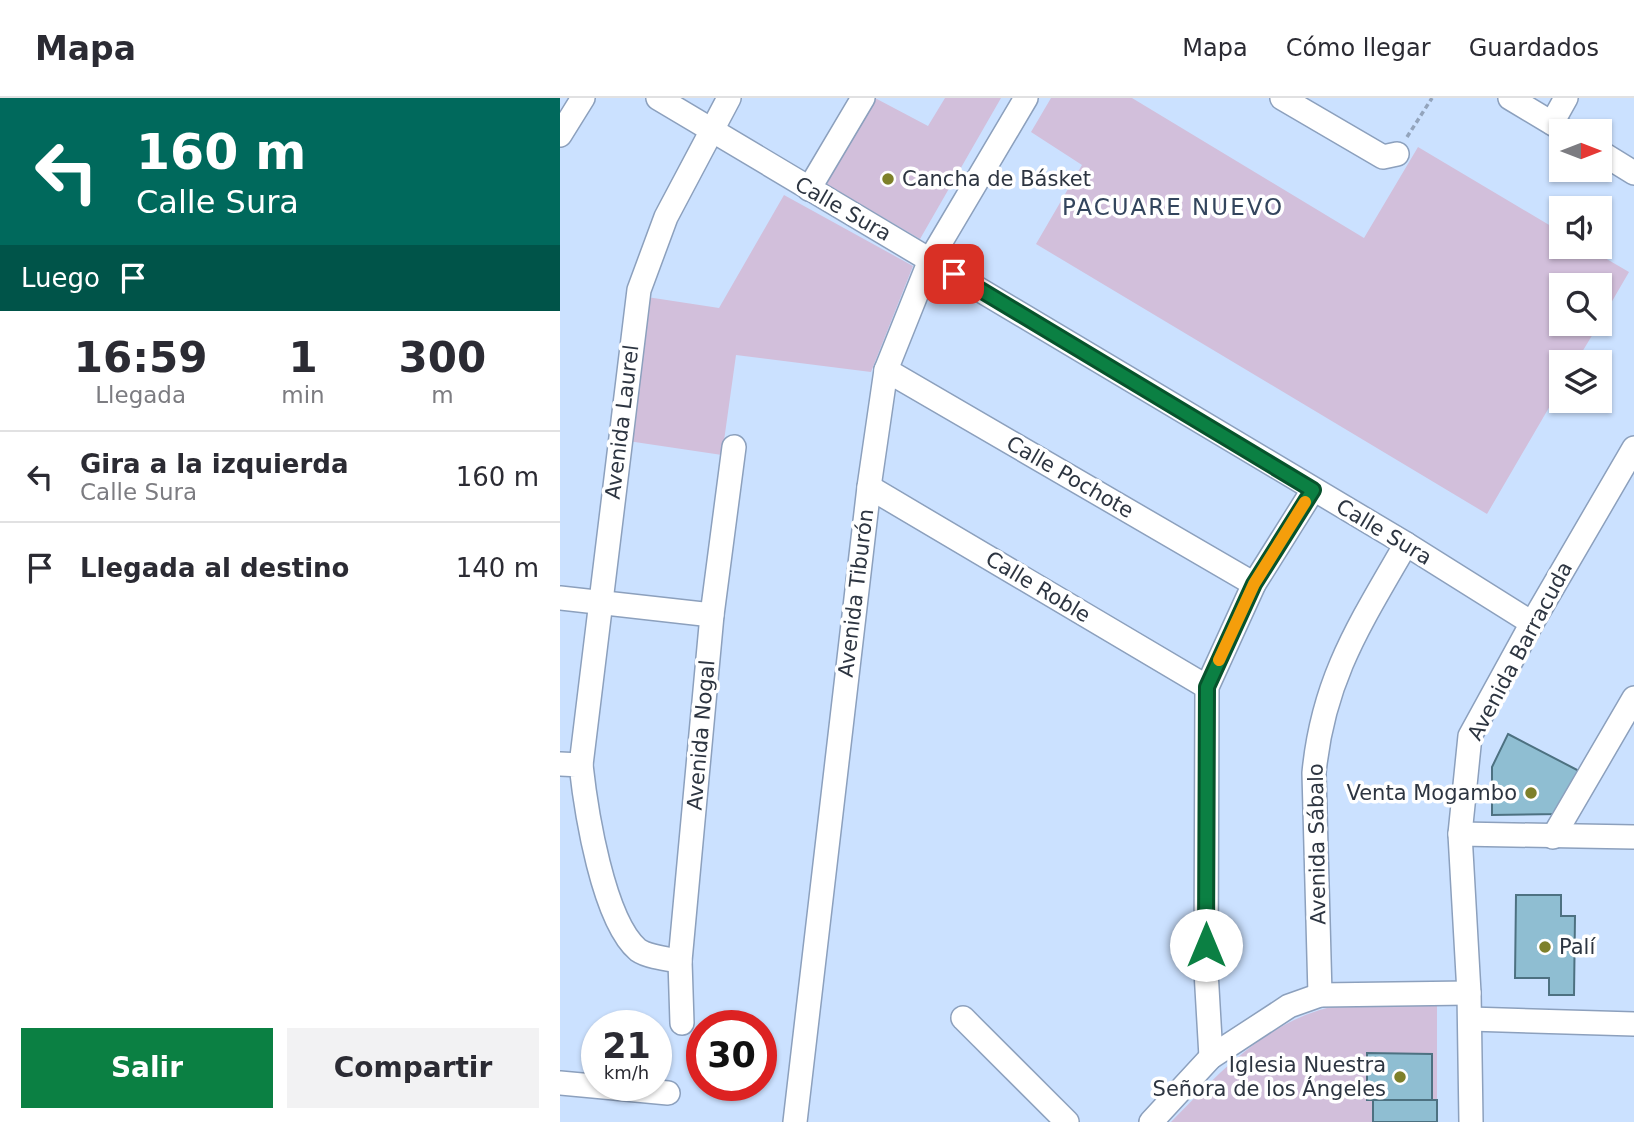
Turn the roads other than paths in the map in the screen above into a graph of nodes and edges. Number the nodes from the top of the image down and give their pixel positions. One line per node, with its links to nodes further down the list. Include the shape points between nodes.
1 (583, 98): 12 (street)
2 (658, 98): 11 (street, Calle Sura)
3 (729, 98): 11 (street, Avenida Laurel)
4 (863, 98): 16 (street)
5 (1026, 98): 17 (street, Avenida Tiburón)
6 (1282, 98): 13 (street, via 1383,157)
7 (1510, 98): 10 (street)
8 (1566, 98): 9 (street)
9 (1560, 119)
10 (1549, 122)
11 (711, 129): 16 (street, Calle Sura); 26 (street, Avenida Laurel, via 666,217 639,290)
12 (560, 135)
13 (1397, 154)
14 (1612, 159): 15 (street)
15 (1634, 173)
16 (809, 189): 17 (street, Calle Sura)
17 (930, 260): 18 (street, Avenida Tiburón); 22 (street, Calle Sura)
18 (886, 370): 21 (street, Avenida Tiburón); 24 (street, Calle Pochote)
19 (734, 447): 27 (street, Avenida Nogal)
20 (1634, 448): 28 (street, Avenida Barracuda)
21 (869, 487): 29 (street, Calle Roble); 45 (street, Avenida Tiburón)
22 (1313, 490): 23 (street, Calle Sura); 24 (street)
23 (1406, 544): 28 (street, Calle Sura); 37 (street, Avenida Sábalo, via 1338,668 1317,742)
24 (1254, 584): 29 (street)
25 (560, 598): 26 (street)
26 (599, 602): 27 (street); 31 (street, Avenida Laurel)
27 (712, 615): 35 (street, Avenida Nogal)
28 (1532, 623): 32 (street, Avenida Barracuda, via 1470,736)
29 (1207, 687): 42 (street, via 1206,971)
30 (1634, 698): 33 (street)
31 (570, 764): 35 (street, Avenida Laurel, via 585,802 614,914 625,934 640,952)
32 (1460, 834): 33 (street); 36 (street, Avenida Barracuda)
33 (1553, 837): 34 (street)
34 (1634, 837)
35 (680, 961): 40 (street, Avenida Nogal)
36 (1469, 993): 37 (street); 39 (street, Avenida Barracuda)
37 (1320, 995): 42 (street, via 1289,1006)
38 (964, 1018): 46 (street)
39 (1470, 1019): 41 (street); 48 (street, Avenida Barracuda)
40 (682, 1023)
41 (1634, 1024)
42 (1211, 1057): 47 (street)
43 (560, 1083): 44 (street)
44 (581, 1085)
45 (795, 1122)
46 (1067, 1122)
47 (1151, 1122)
48 (1471, 1122)

